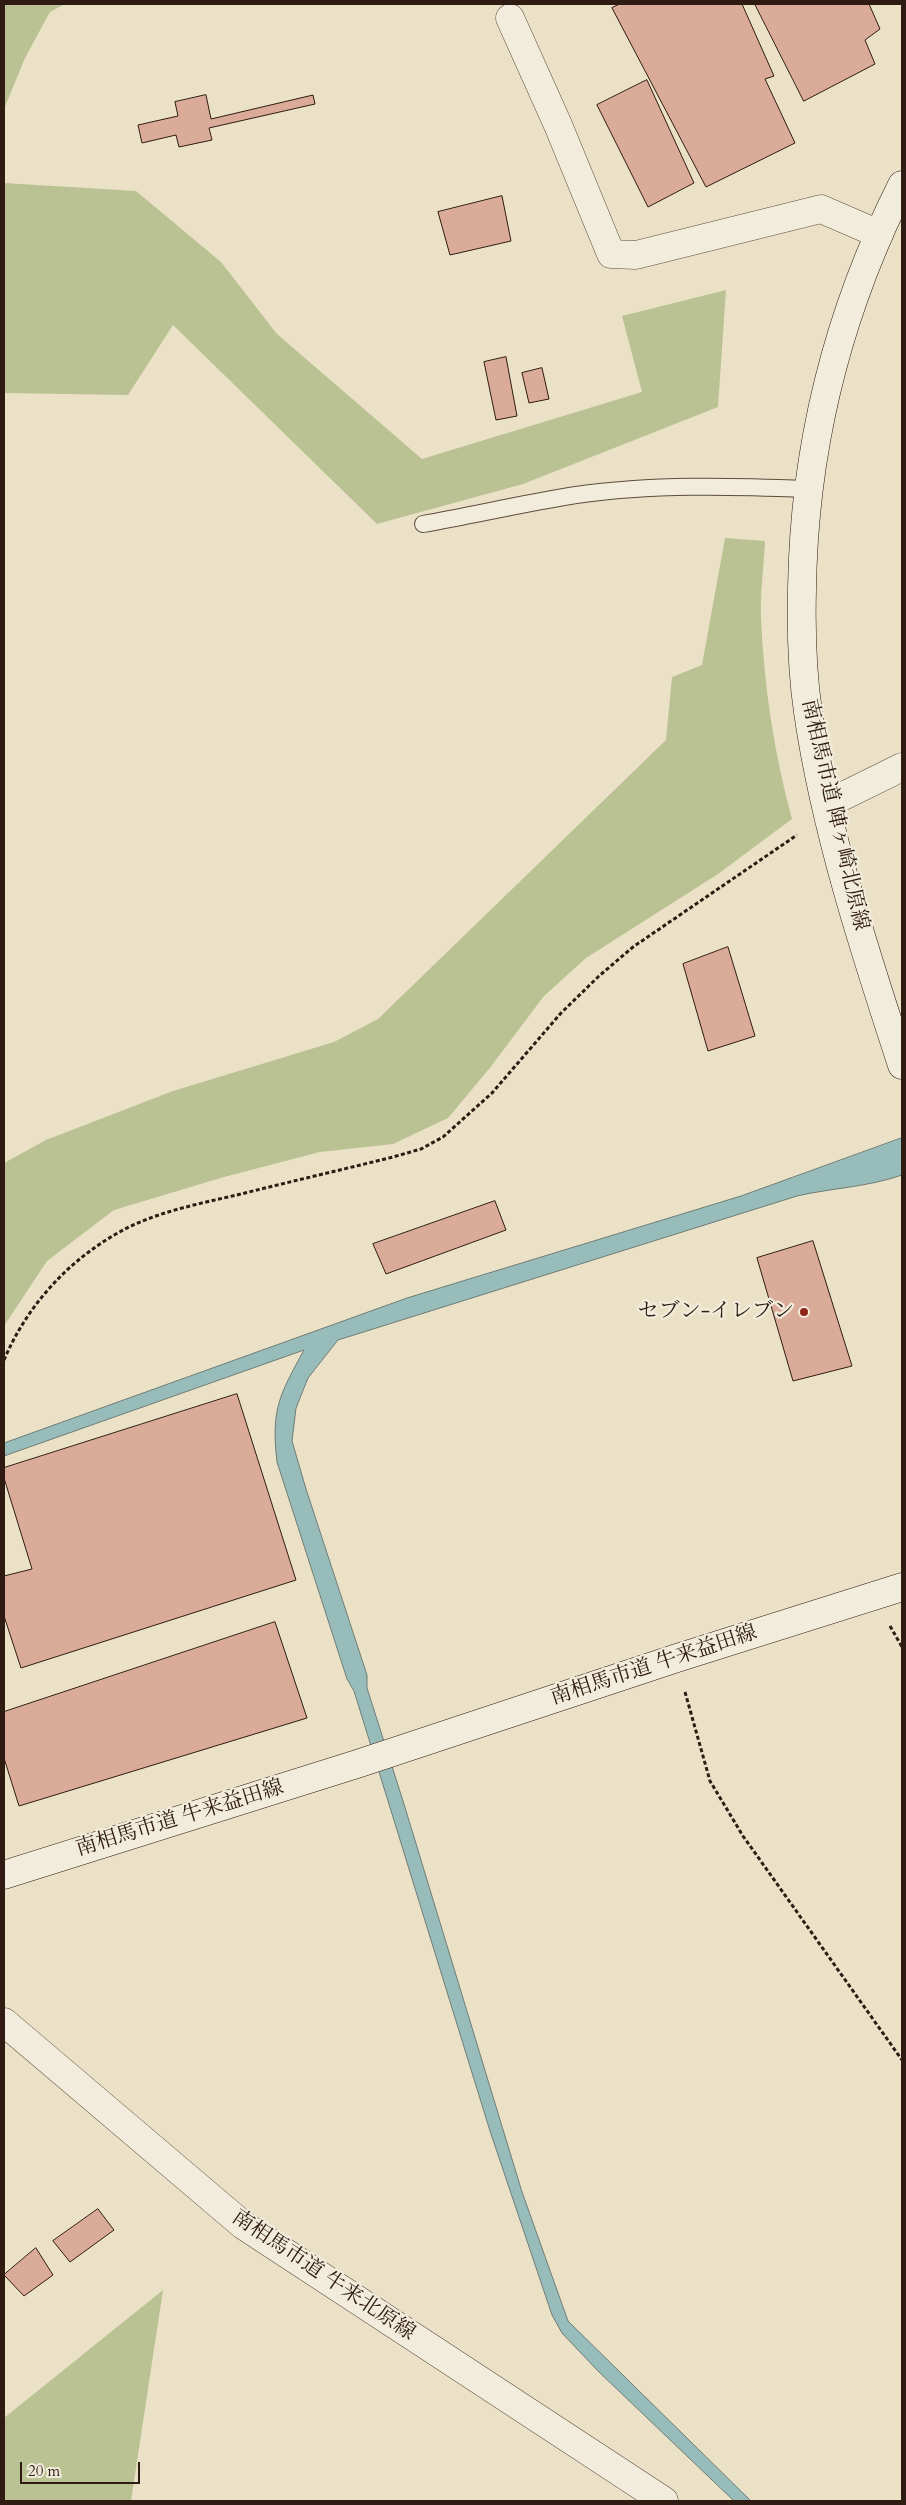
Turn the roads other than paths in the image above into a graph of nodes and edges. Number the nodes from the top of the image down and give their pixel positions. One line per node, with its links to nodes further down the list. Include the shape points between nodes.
1 (510, 18): 3 (street, via 611,254 636,255 820,209)
2 (902, 185): 3 (street, 南相馬市道 陣ヶ崎北原線)
3 (880, 234): 4 (street, 南相馬市道 陣ヶ崎北原線, via 860,278 838,344 820,416)
4 (808, 489): 5 (lane, via 630,490 576,495); 7 (street, 南相馬市道 陣ヶ崎北原線, via 802,553 802,649 810,727)
5 (423, 524)
6 (902, 768): 7 (street)
7 (827, 804): 8 (street, 南相馬市道 陣ヶ崎北原線, via 867,956)
8 (902, 1064)
9 (902, 1587): 10 (street, 南相馬市道 牛来益田線, via 357,1764)
10 (4, 1874)
11 (4, 2022): 12 (street, 南相馬市道 牛来北原線, via 243,2225)
12 (664, 2501)

